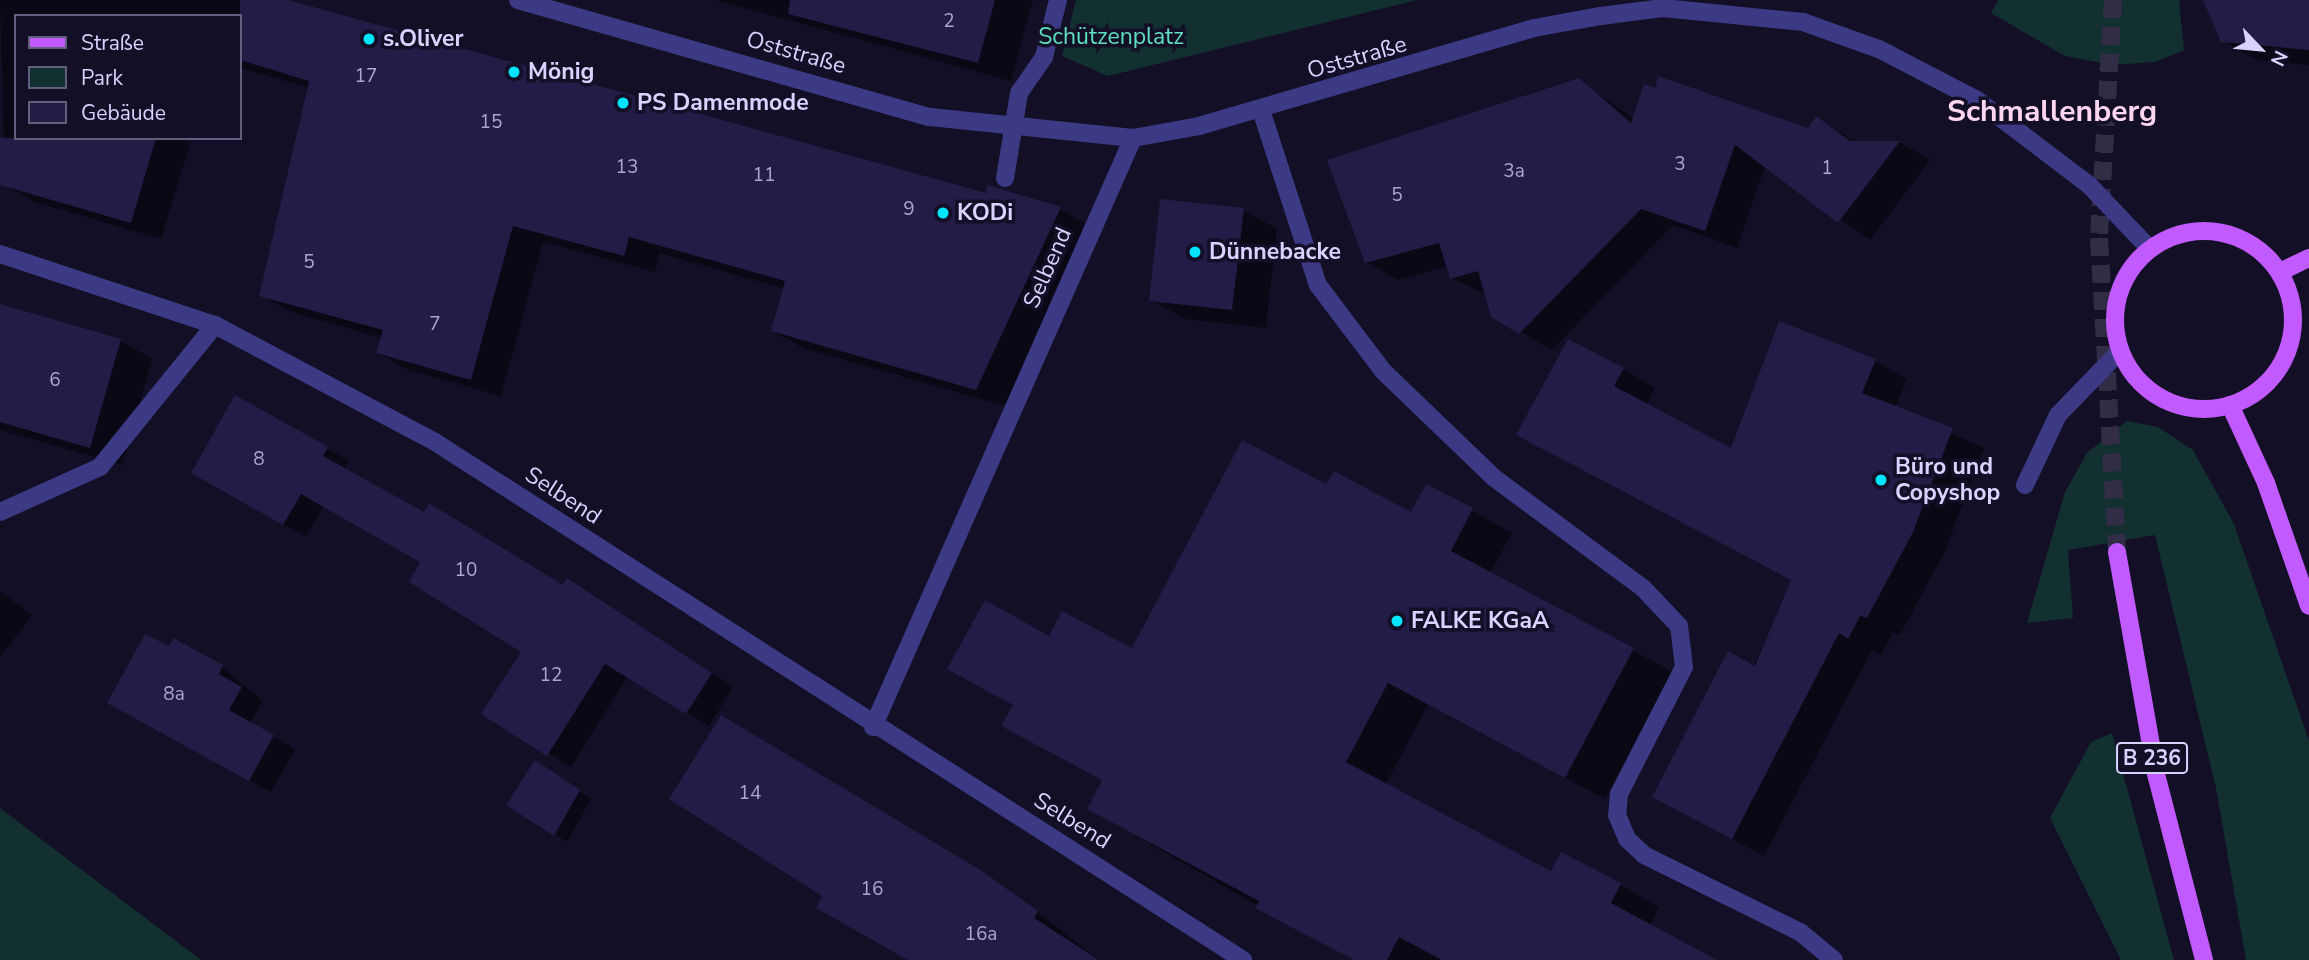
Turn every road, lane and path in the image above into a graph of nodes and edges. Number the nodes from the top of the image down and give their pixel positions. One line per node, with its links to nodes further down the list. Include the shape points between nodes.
1 (518, 0): 5 (street, Oststraße, via 930,117)
2 (1058, 0): 5 (street, via 1044,57 1019,93)
3 (1663, 4): 4 (street, Oststraße, via 1534,28); 8 (street, Oststraße, via 1803,22 1913,65 2030,136)
4 (1261, 110): 6 (street, Oststraße); 21 (street, via 1318,285 1383,372 1493,477 1643,588 1679,626 1684,667 1619,794 1617,815 1627,839 1644,855 1800,932)
5 (1013, 126): 6 (street, Oststraße); 7 (street)
6 (1133, 138): 19 (street, Selbend)
7 (1005, 178)
8 (2150, 249): 11 (main road, via 2177,235 2208,231 2238,237); 13 (main road, via 2130,270 2118,295)
9 (0, 254): 12 (street, Selbend)
10 (2309, 258): 11 (main road)
11 (2280, 272): 14 (main road, via 2291,299 2287,354 2254,395)
12 (215, 325): 16 (street, via 100,467); 19 (street, Selbend, via 435,442)
13 (2120, 351): 14 (main road, via 2152,394 2203,410); 15 (street, via 2058,415)
14 (2230, 405): 18 (main road, via 2266,483)
15 (2025, 485)
16 (0, 512)
17 (2117, 552): 22 (main road, B 236, via 2156,774)
18 (2309, 606)
19 (873, 727): 20 (street, Selbend)
20 (1243, 960)
21 (1834, 960)
22 (2204, 960)

